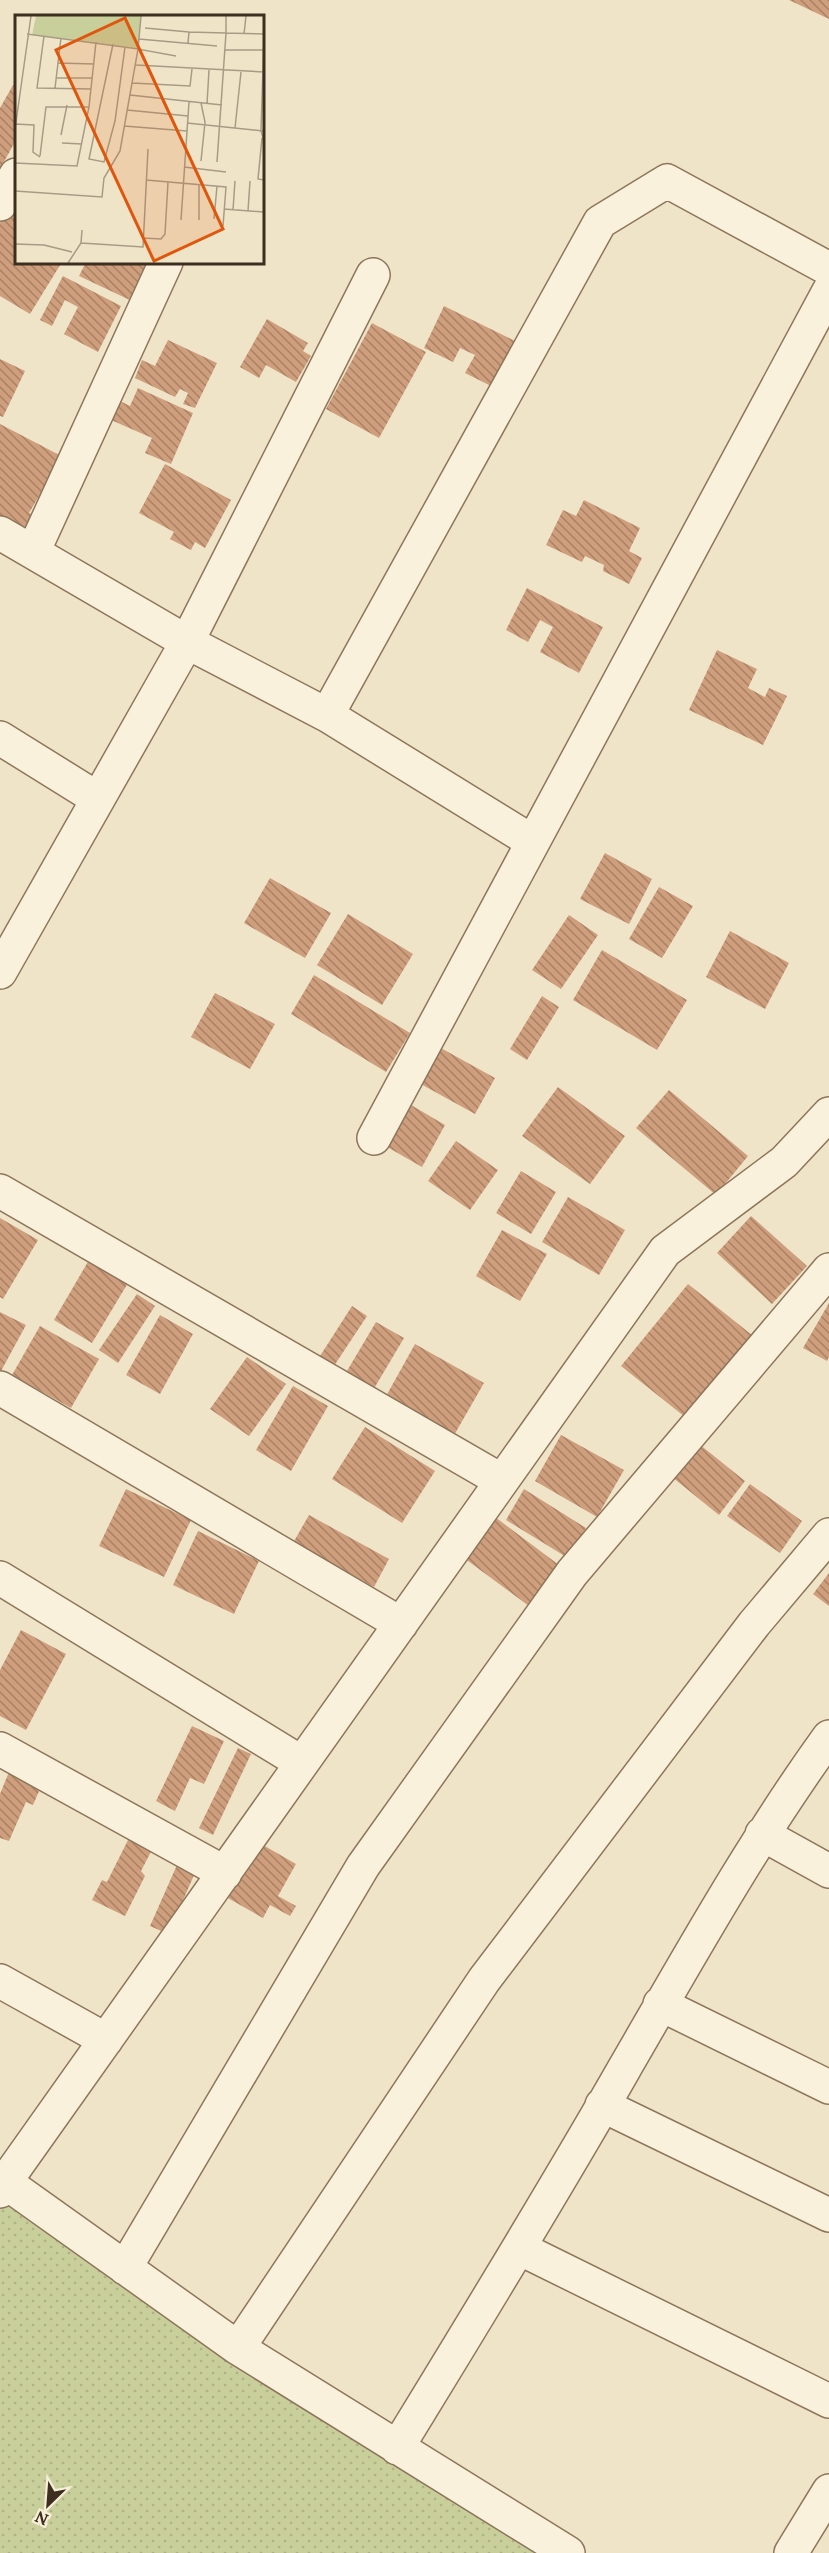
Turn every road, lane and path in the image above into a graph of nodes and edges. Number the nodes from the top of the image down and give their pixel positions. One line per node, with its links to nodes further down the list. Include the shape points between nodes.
1 (15, 177): 2 (street)
2 (0, 204)
3 (165, 264): 8 (street)
4 (829, 269): 10 (street, via 667,181 600,222)
5 (373, 275): 9 (street)
6 (829, 291): 13 (street)
7 (0, 533): 8 (street)
8 (33, 552): 9 (street)
9 (187, 642): 10 (street); 12 (street)
10 (327, 715): 13 (street)
11 (0, 738): 12 (street)
12 (98, 799): 14 (street)
13 (533, 842): 16 (street)
14 (0, 972)
15 (829, 1114): 20 (street, via 784,1162 665,1251)
16 (374, 1138)
17 (0, 1191): 20 (street)
18 (829, 1270): 38 (street, via 572,1573 370,1856)
19 (0, 1388): 23 (street)
20 (502, 1481): 23 (street)
21 (829, 1535): 39 (street, via 754,1624 484,1980)
22 (0, 1578): 26 (street)
23 (400, 1624): 26 (street)
24 (829, 1737): 27 (street)
25 (0, 1749): 29 (street)
26 (302, 1763): 29 (street)
27 (762, 1834): 28 (street); 31 (street)
28 (829, 1871)
29 (225, 1873): 32 (street)
30 (0, 1981): 32 (street)
31 (660, 2004): 33 (street); 34 (street)
32 (106, 2040): 35 (street)
33 (829, 2087)
34 (602, 2105): 36 (street); 37 (street)
35 (2, 2184): 38 (street)
36 (829, 2215)
37 (519, 2248): 40 (street); 41 (street)
38 (126, 2268): 39 (street)
39 (238, 2348): 41 (street)
40 (829, 2401)
41 (397, 2448): 43 (street)
42 (829, 2491): 44 (street)
43 (568, 2553)
44 (791, 2553)

